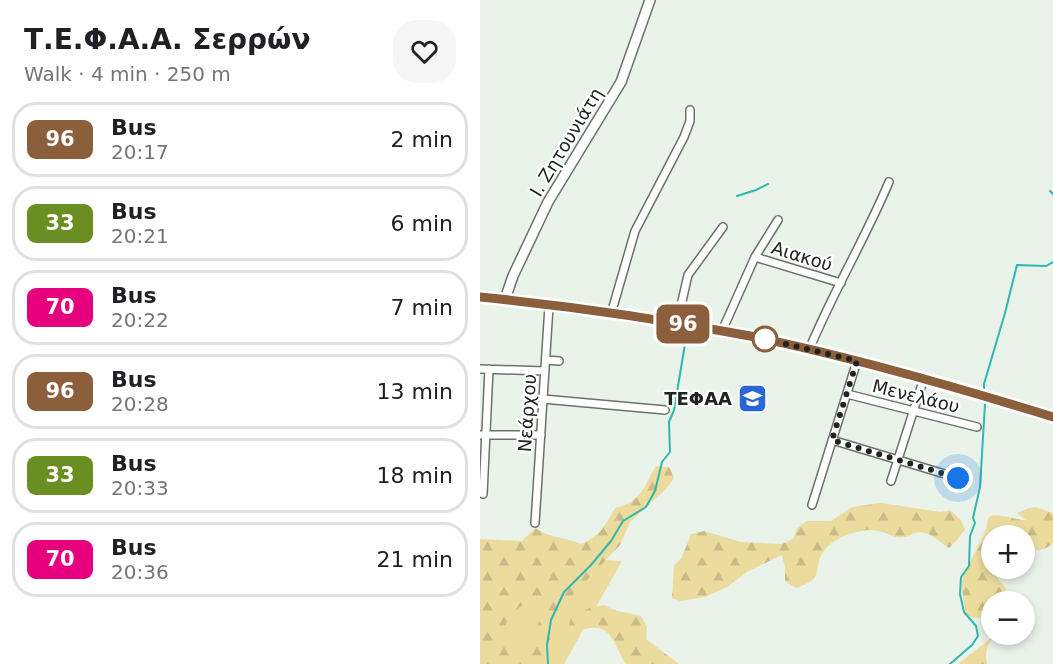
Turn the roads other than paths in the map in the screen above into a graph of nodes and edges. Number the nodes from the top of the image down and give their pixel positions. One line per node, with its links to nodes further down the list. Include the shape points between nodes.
1 (650, 0): 9 (street, Ι. Ζητουνιάτη, via 618,86 548,202)
2 (690, 110): 11 (street, via 684,137 635,231)
3 (889, 182): 7 (street)
4 (778, 220): 6 (street)
5 (723, 227): 12 (street, via 688,275)
6 (755, 257): 7 (street, Αιακού); 13 (street)
7 (841, 283): 14 (street)
8 (480, 297): 9 (street)
9 (505, 299): 10 (street)
10 (549, 306): 11 (street); 15 (street, Νεάρχου)
11 (611, 314): 12 (street)
12 (677, 323): 13 (street)
13 (722, 331): 14 (street)
14 (808, 350): 17 (street)
15 (546, 360): 16 (street); 20 (street, Νεάρχου)
16 (559, 361)
17 (857, 361): 21 (street); 22 (street)
18 (480, 369): 19 (street)
19 (489, 369): 20 (street); 28 (street)
20 (545, 371): 23 (street, Νεάρχου)
21 (924, 378): 25 (street); 26 (street)
22 (846, 394): 25 (street, Μενελάου); 30 (street)
23 (543, 399): 24 (street); 29 (street, Νεάρχου)
24 (665, 411)
25 (913, 411): 27 (street, Μενελάου); 31 (street)
26 (1053, 417)
27 (977, 427)
28 (483, 435): 29 (street); 34 (street)
29 (541, 435): 36 (street, Νεάρχου)
30 (832, 440): 31 (street); 35 (street)
31 (898, 460): 32 (street); 33 (street)
32 (958, 478)
33 (891, 481)
34 (483, 494)
35 (812, 505)
36 (535, 523)

